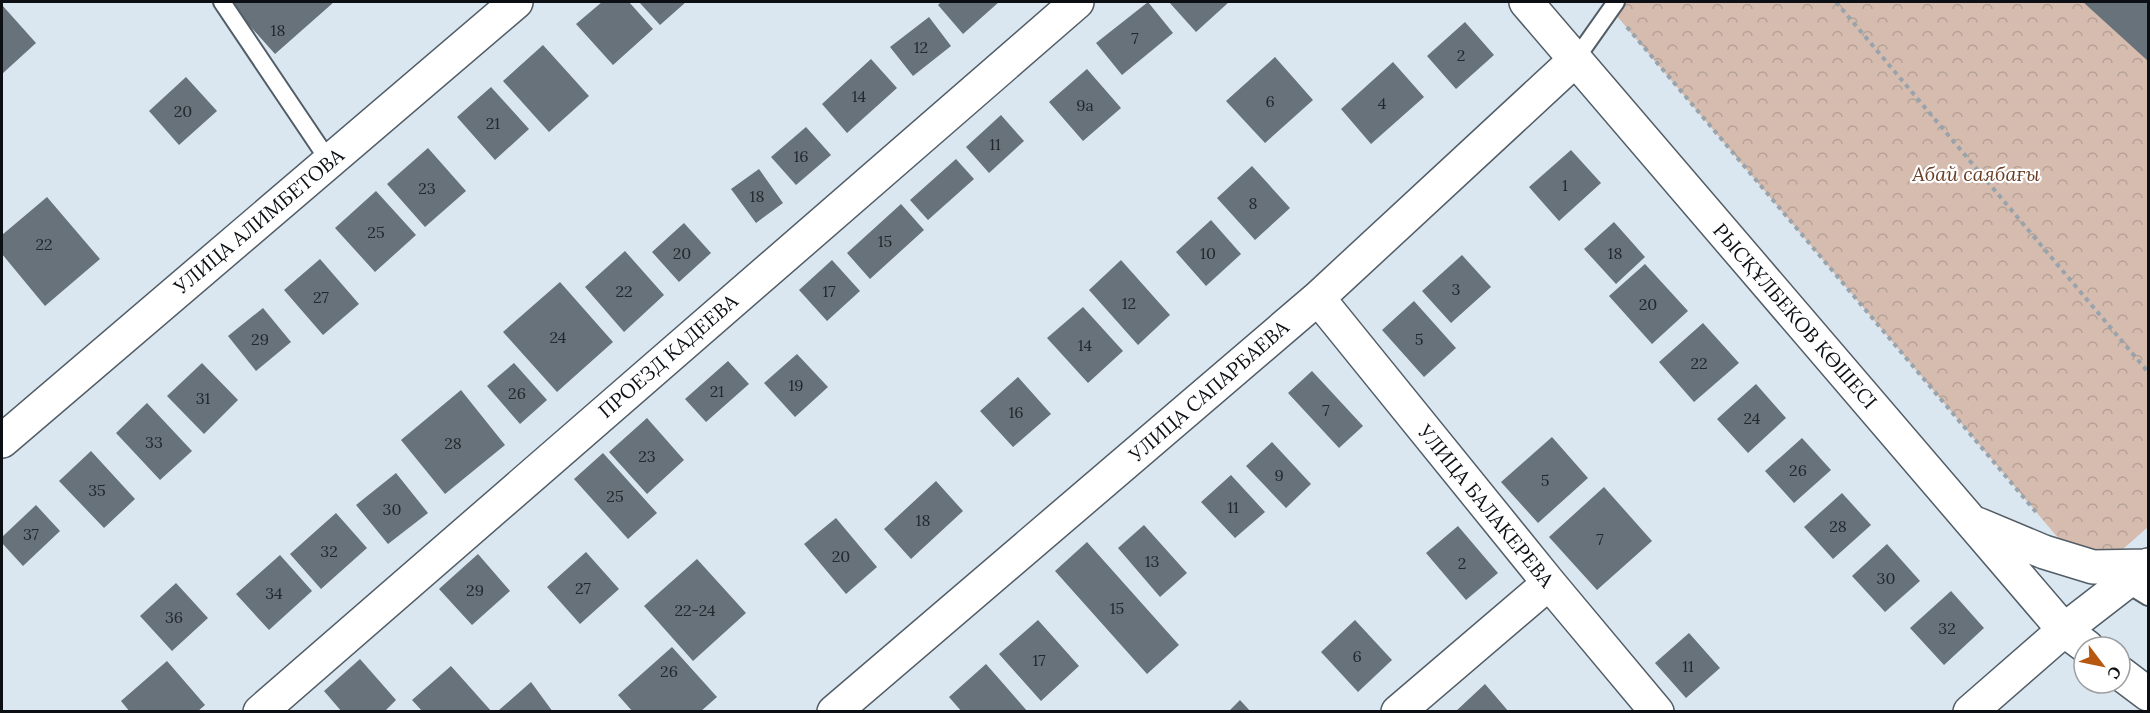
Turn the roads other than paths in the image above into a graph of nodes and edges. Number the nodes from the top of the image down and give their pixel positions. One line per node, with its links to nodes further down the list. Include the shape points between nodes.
1 (222, 2): 7 (lane)
2 (516, 2): 7 (street, УЛИЦА АЛИМБЕТОВА)
3 (1077, 2): 18 (street, ПРОЕЗД КАДЕЕВА)
4 (1526, 2): 6 (street, РЫСҚҰЛБЕКОВ КӨШЕСІ)
5 (1614, 5): 6 (lane)
6 (1575, 60): 8 (street, УЛИЦА САПАРБАЕВА); 10 (street, РЫСҚҰЛБЕКОВ КӨШЕСІ)
7 (329, 161): 9 (street, УЛИЦА АЛИМБЕТОВА)
8 (1318, 298): 12 (street, УЛИЦА БАЛАКЕРЕВА); 19 (street, УЛИЦА САПАРБАЕВА)
9 (2, 441)
10 (1971, 521): 11 (street, via 2044,552); 13 (street, РЫСҚҰЛБЕКОВ КӨШЕСІ)
11 (2142, 578): 14 (street)
12 (1549, 583): 20 (street); 21 (street, УЛИЦА БАЛАКЕРЕВА)
13 (2072, 635)
14 (2078, 635)
15 (2072, 640): 22 (street)
16 (2132, 682): 17 (street)
17 (2148, 694)
18 (260, 711)
19 (834, 711)
20 (1398, 711)
21 (1657, 711)
22 (1970, 711)

